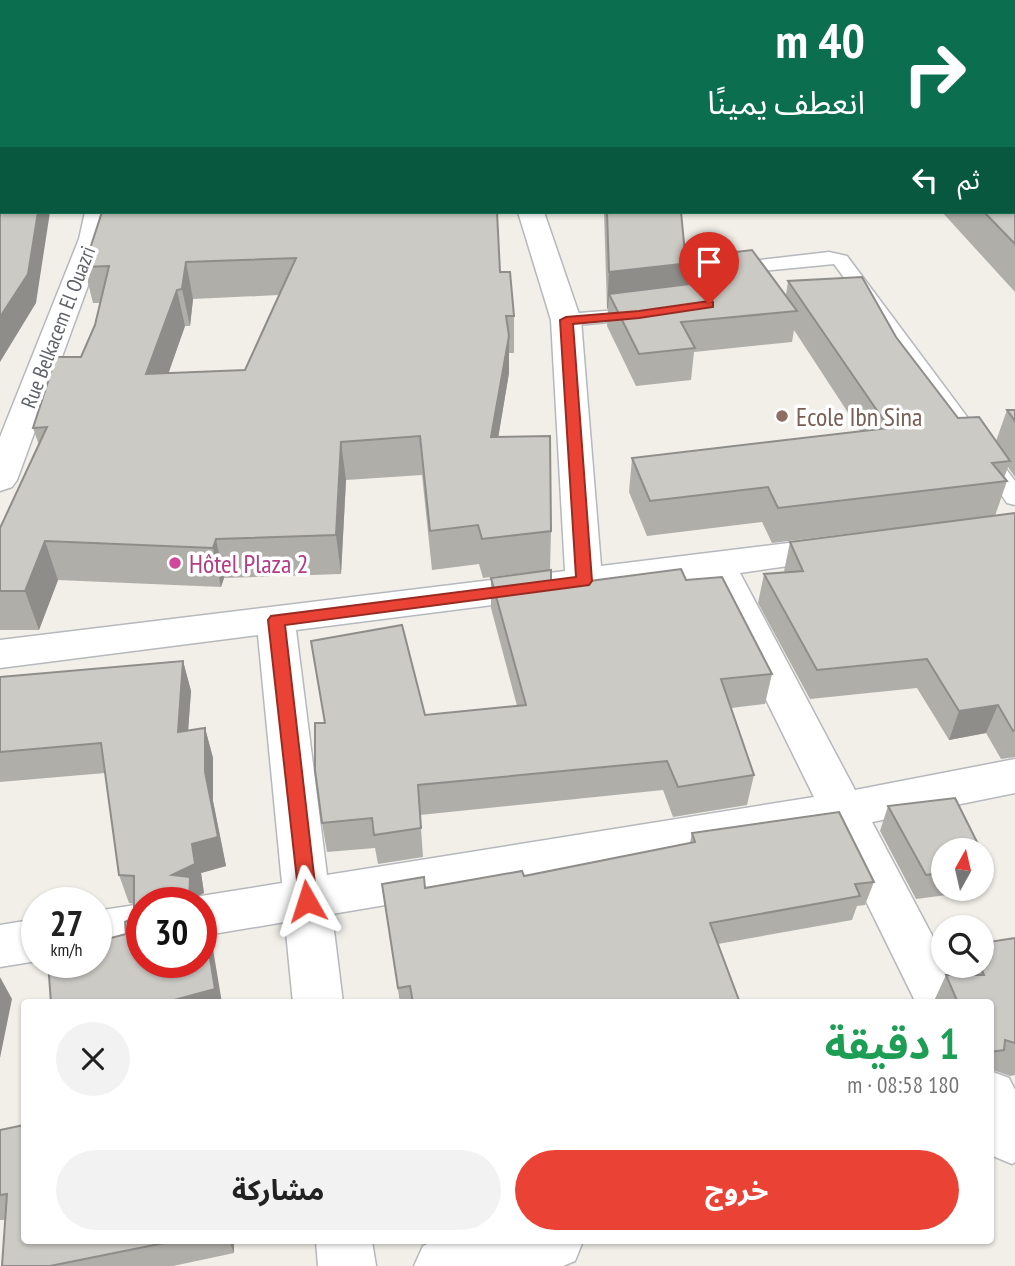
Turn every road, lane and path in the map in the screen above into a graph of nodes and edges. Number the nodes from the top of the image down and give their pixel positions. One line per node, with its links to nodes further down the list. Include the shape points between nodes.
1 (98, 214): 4 (street, Rue Belkacem El Ouazri)
2 (532, 214): 3 (street)
3 (566, 320): 5 (lane, via 709,304 698,272 840,260 960,419); 8 (street)
4 (0, 480)
5 (1011, 518)
6 (866, 545): 7 (street)
7 (717, 564): 8 (street); 12 (street)
8 (584, 581): 9 (street)
9 (276, 620): 10 (street); 13 (street)
10 (0, 654)
11 (1015, 776): 12 (street)
12 (843, 810): 13 (street); 18 (street)
13 (307, 901): 14 (street); 17 (street)
14 (217, 914)
15 (21, 943): 16 (street)
16 (0, 946)
17 (318, 999)
18 (941, 999)
19 (344, 1244): 21 (street)
20 (542, 1244): 22 (street)
21 (347, 1266)
22 (443, 1266)

